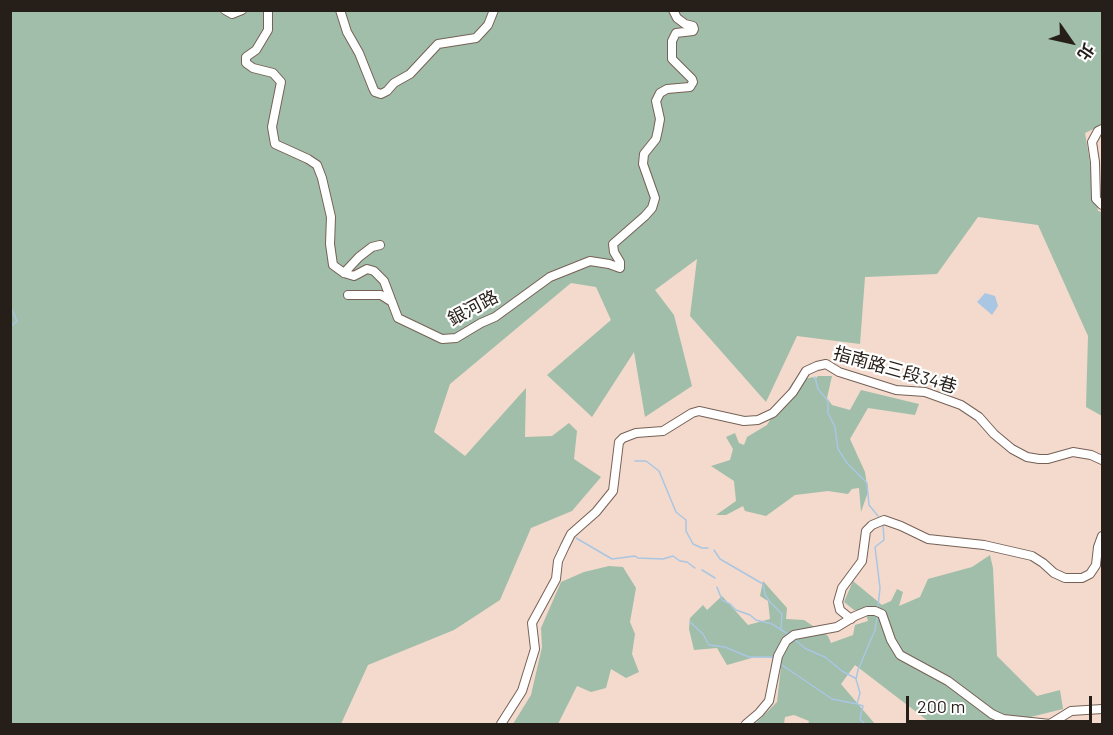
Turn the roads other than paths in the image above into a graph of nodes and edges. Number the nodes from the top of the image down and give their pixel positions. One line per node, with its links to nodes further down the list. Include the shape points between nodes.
1 (225, 10): 2 (street, via 232,14)
2 (242, 10)
3 (268, 10): 10 (street, via 268,30 256,50 246,57 246,63 273,72 281,82 272,127 275,144 316,165 331,217 333,265)
4 (340, 10): 5 (street, via 373,88 381,94 410,74 438,44 476,38 488,25)
5 (494, 10)
6 (673, 10): 12 (street, 銀河路, via 677,18 694,29 676,33 672,41 672,59 693,82 690,87 667,89 656,101 658,130 644,154 643,164 655,198 652,208 613,244 620,268 590,261 550,277 495,317 456,338 442,339 398,318)
7 (1102, 129): 8 (street, via 1092,142 1096,199)
8 (1102, 206)
9 (380, 245): 10 (street, via 359,257)
10 (344, 273): 12 (street, 銀河路, via 354,276 368,269 374,271 384,281)
11 (348, 295): 12 (street, via 381,295)
12 (392, 302)
13 (1102, 460): 17 (street, 指南路三段34巷, via 1073,452 1048,459 1027,457 1012,449 962,405 925,392 896,390 826,364 806,370 793,392 773,413 758,420 744,421 699,411 663,431 623,438 619,442 613,491 571,534 558,561 556,579 532,623 535,649 531,666 522,691)
14 (1102, 536): 15 (street, via 1096,565 1090,574 1065,578 1032,556 984,545 928,539 884,520 866,531 862,561 842,588 840,610)
15 (851, 619): 16 (street, via 867,611 882,614 900,654 1003,719 1050,724 1071,711); 18 (street, via 837,627 794,635 786,641 778,656 769,701)
16 (1102, 709)
17 (501, 724)
18 (746, 724)

